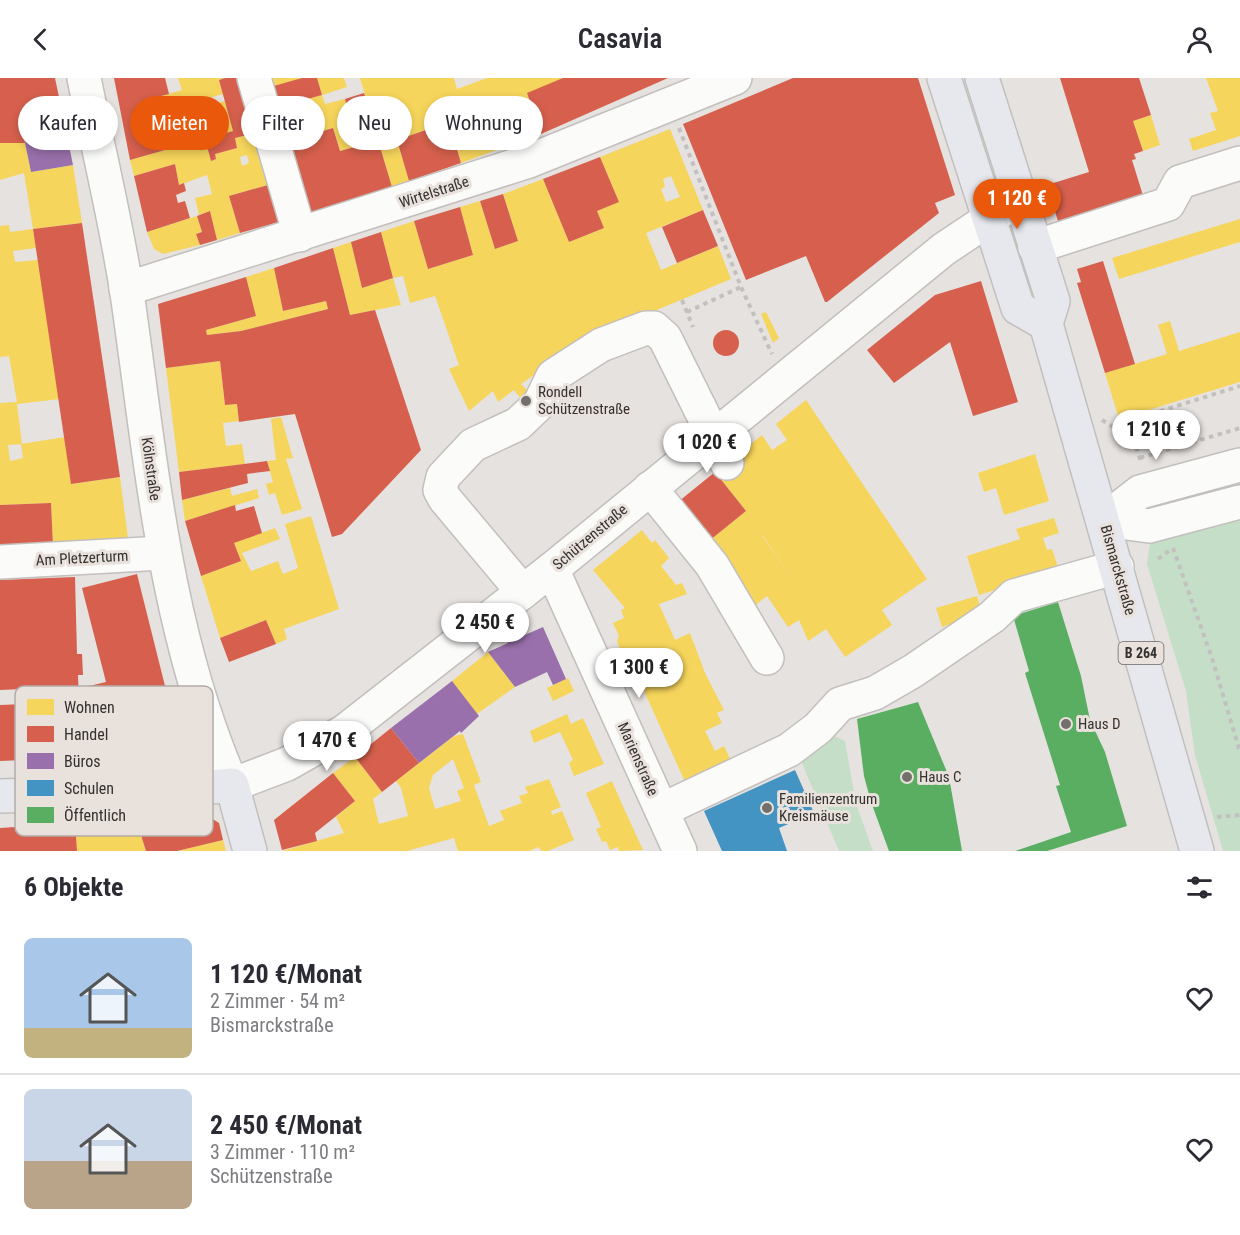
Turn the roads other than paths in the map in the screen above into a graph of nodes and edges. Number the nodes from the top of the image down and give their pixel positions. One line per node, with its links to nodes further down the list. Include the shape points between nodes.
1 (84, 78): 11 (street, Kölnstraße)
2 (254, 78): 9 (street)
3 (735, 78): 9 (street, Wirtelstraße, via 529,161)
4 (944, 78): 8 (main road)
5 (982, 78): 7 (main road, B 264)
6 (1240, 163): 10 (street, via 1180,182 1168,204)
7 (1019, 199): 8 (street, Schützenstraße); 10 (main road, Bismarckstraße / B 264)
8 (988, 217): 12 (main road, via 1018,308); 13 (street, Schützenstraße, via 784,379)
9 (300, 236): 11 (street, Wirtelstraße)
10 (1035, 247): 12 (main road, Bismarckstraße / B 264, via 1053,301)
11 (126, 289): 18 (street, Kölnstraße)
12 (1046, 324): 17 (main road, Bismarckstraße / B 264)
13 (725, 446): 15 (street, Schützenstraße); 22 (street, via 665,338 654,328 601,345 553,376 540,403 518,424 473,446 442,477 440,490)
14 (1240, 465): 17 (street, via 1140,492)
15 (650, 488): 21 (street, Schützenstraße); 23 (street, via 712,565)
16 (1240, 502): 17 (street, via 1149,526)
17 (1104, 520): 20 (main road, Bismarckstraße / B 264)
18 (163, 554): 19 (street, Am Pletzerturm); 24 (street, Kölnstraße)
19 (0, 562)
20 (1117, 567): 30 (street, via 1014,596 992,617 913,670 875,693 840,704 818,728 789,750); 33 (main road, Bismarckstraße / B 264)
21 (552, 569): 22 (street, Schützenstraße); 30 (street, Marienstraße)
22 (523, 592): 26 (street, Schützenstraße, via 345,731 287,764)
23 (767, 657)
24 (196, 686)
25 (213, 740): 26 (street, Kölnstraße)
26 (232, 785): 27 (main road); 31 (main road, Kölnstraße)
27 (213, 787)
28 (0, 795): 29 (main road)
29 (15, 795)
30 (662, 810): 32 (street, Marienstraße)
31 (250, 851)
32 (680, 851)
33 (1197, 851)

